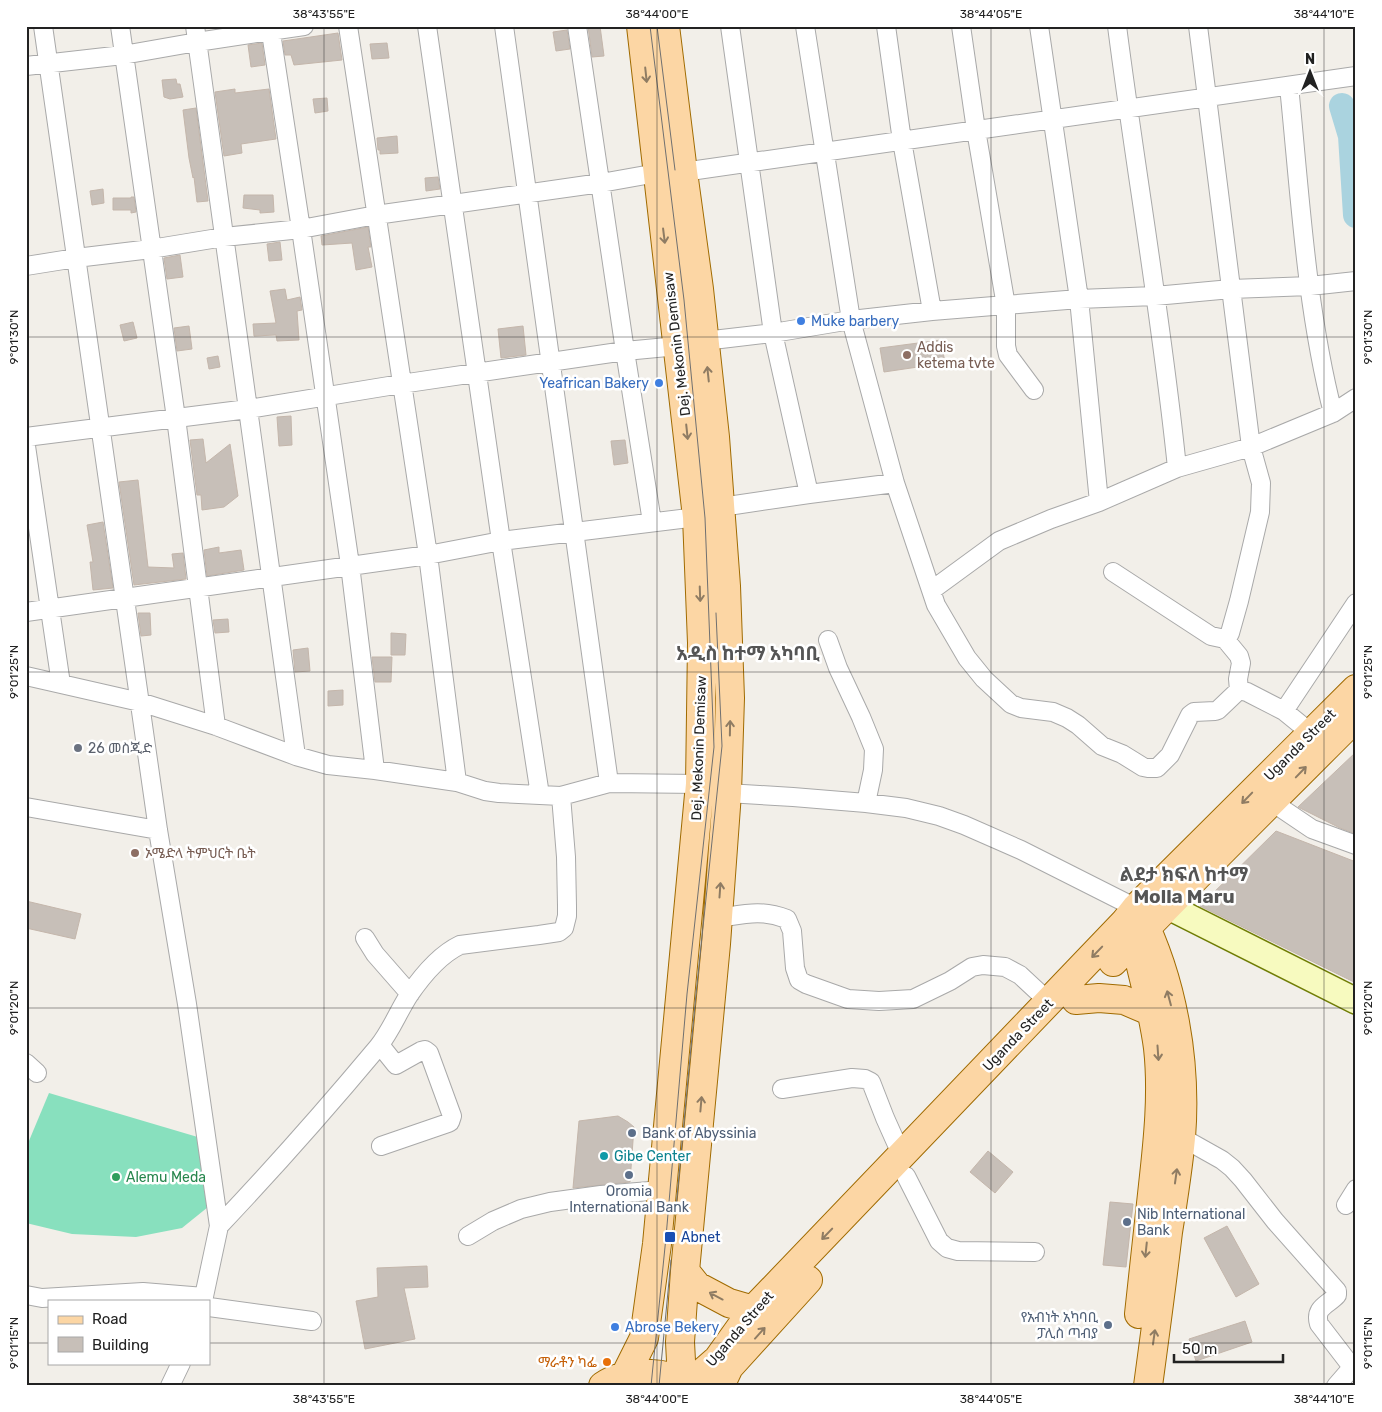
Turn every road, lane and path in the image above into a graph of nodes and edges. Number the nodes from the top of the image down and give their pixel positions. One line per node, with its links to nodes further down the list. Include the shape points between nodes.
1 (43, 26): 20 (street)
2 (120, 26): 19 (street)
3 (304, 26): 17 (street)
4 (348, 26): 35 (street)
5 (426, 26): 34 (street)
6 (504, 26): 33 (street)
7 (577, 26): 32 (street)
8 (640, 26): 31 (main road, Dej. Mekonin Demisaw, one-way to 31)
9 (665, 26): 31 (main road, Dej. Mekonin Demisaw)
10 (730, 26): 30 (street)
11 (805, 26): 29 (street)
12 (886, 26): 28 (street)
13 (961, 26): 27 (street)
14 (1039, 26): 26 (street)
15 (1117, 26): 25 (street)
16 (1198, 26): 24 (street)
17 (271, 28): 18 (street); 36 (street)
18 (196, 34): 19 (street); 37 (street)
19 (123, 54): 20 (street); 38 (street)
20 (48, 63): 21 (street); 39 (street)
21 (26, 66)
22 (1356, 76): 23 (street)
23 (1289, 86): 24 (street); 42 (street)
24 (1207, 98): 25 (street); 43 (street)
25 (1128, 109): 26 (street); 44 (street)
26 (1053, 120): 27 (street); 45 (street)
27 (976, 130): 28 (street); 46 (street)
28 (902, 141): 29 (street); 47 (street)
29 (824, 152): 30 (street); 48 (street)
30 (748, 163): 31 (street); 49 (street)
31 (670, 173): 32 (street); 50 (main road, Dej. Mekonin Demisaw, via 699,289); 51 (main road, Dej. Mekonin Demisaw, one-way to 51)
32 (601, 183): 33 (street); 52 (street)
33 (528, 193): 34 (street); 53 (street)
34 (452, 205): 35 (street); 54 (street)
35 (376, 215): 36 (street); 55 (street)
36 (301, 229): 37 (street); 57 (street)
37 (224, 237): 38 (street); 59 (street)
38 (151, 249): 39 (street); 61 (street)
39 (76, 258): 40 (street); 62 (street)
40 (26, 266)
41 (1356, 282): 42 (street)
42 (1310, 286): 43 (street); 60 (street, via 1324,381)
43 (1231, 289): 44 (street); 65 (street)
44 (1155, 296): 45 (street); 66 (street)
45 (1079, 300): 46 (street); 69 (street)
46 (1006, 306): 47 (street); 56 (street, via 1008,355)
47 (932, 311): 48 (street)
48 (851, 320): 49 (street); 67 (street)
49 (773, 332): 50 (street); 68 (street)
50 (704, 341): 70 (main road, Dej. Mekonin Demisaw, one-way to 50)
51 (678, 346): 52 (street); 70 (main road, Dej. Mekonin Demisaw, one-way to 70)
52 (625, 351): 53 (street); 71 (street)
53 (551, 362): 54 (street); 72 (street)
54 (476, 373): 55 (street); 73 (street)
55 (402, 384): 57 (street); 74 (street)
56 (1034, 390)
57 (326, 396): 59 (street); 75 (street)
58 (1356, 398): 60 (street)
59 (248, 409): 61 (street); 77 (street)
60 (1333, 413): 65 (street)
61 (176, 418): 62 (street); 78 (street)
62 (101, 428): 63 (street); 80 (street)
63 (26, 437)
64 (26, 446): 82 (street)
65 (1252, 447): 66 (street); 84 (street, via 1261,482 1260,512 1239,601 1230,633)
66 (1177, 468): 69 (street)
67 (895, 483): 68 (street); 79 (street)
68 (809, 494): 70 (street)
69 (1100, 502): 79 (street, via 999,542)
70 (709, 512): 71 (street); 99 (main road, Dej. Mekonin Demisaw, one-way to 99, via 702,643); 100 (main road, Dej. Mekonin Demisaw, one-way to 70, via 730,698)
71 (652, 522): 72 (street)
72 (576, 533): 73 (street); 98 (street)
73 (501, 542): 74 (street); 101 (street)
74 (428, 554): 75 (street); 97 (street)
75 (350, 565): 77 (street); 96 (street)
76 (1113, 572): 84 (street, via 1211,636)
77 (271, 576): 78 (street); 95 (street)
78 (198, 588): 80 (street); 93 (street)
79 (932, 590): 89 (street, via 936,605 967,658 1011,704 1067,718 1102,746 1148,768 1157,768 1170,755 1190,715 1218,710)
80 (125, 597): 82 (street); 90 (street)
81 (1356, 603): 91 (street)
82 (50, 609): 83 (street); 87 (street)
83 (26, 612)
84 (1225, 638): 89 (street, via 1240,656)
85 (828, 640): 104 (street, via 874,749)
86 (26, 676): 87 (street)
87 (62, 684): 90 (street)
88 (1356, 689): 94 (main road, Uganda Street)
89 (1240, 690): 91 (street)
90 (140, 702): 93 (street); 106 (street)
91 (1284, 711): 94 (street)
92 (1356, 717): 103 (main road, Uganda Street, one-way to 92)
93 (216, 726): 95 (street)
94 (1311, 733): 110 (main road, Uganda Street, one-way to 110)
95 (296, 756): 96 (street, via 328,765)
96 (375, 770): 97 (street)
97 (457, 782): 101 (street, via 484,791)
98 (609, 784): 99 (street); 102 (street)
99 (700, 784): 122 (main road, Dej. Mekonin Demisaw)
100 (727, 793): 104 (street); 109 (main road, Dej. Mekonin Demisaw, one-way to 100)
101 (540, 795): 102 (street)
102 (561, 796): 112 (street, via 566,857 567,916 564,928 559,932 460,945 436,962)
103 (1272, 802): 107 (street, via 1312,829); 108 (main road, Uganda Street)
104 (866, 803): 110 (street, via 924,812 1021,850)
105 (26, 807): 106 (street)
106 (158, 830): 124 (street, via 189,1014)
107 (1356, 845)
108 (1167, 906): 110 (main road, Uganda Street); 114 (main road)
109 (718, 918): 113 (street, via 754,913 773,914 787,920 792,930 794,968 799,980 848,999 913,999 972,967 983,965 1005,967); 127 (main road, Dej. Mekonin Demisaw, one-way to 109)
110 (1136, 924): 113 (main road, Uganda Street); 115 (main road); 118 (main road, one-way to 110, via 1182,1078 1169,997 1162,974)
111 (365, 938): 112 (street)
112 (410, 994): 116 (street)
113 (1062, 1001): 115 (main road, via 1124,1000); 120 (main road, Uganda Street)
114 (1356, 1001)
115 (1152, 1012): 140 (main road, one-way to 140, via 1160,1081 1159,1124)
116 (380, 1045): 119 (street, via 396,1065 426,1050 452,1116 448,1123); 124 (street)
117 (782, 1088): 120 (street, via 852,1078 871,1082)
118 (1181, 1137): 135 (street, via 1232,1168 1337,1291 1317,1316 1319,1324); 141 (main road, one-way to 118)
119 (381, 1146)
120 (904, 1166): 126 (street, via 939,1241 947,1248); 132 (main road, Uganda Street, one-way to 132); 139 (main road, Uganda Street, one-way to 120, via 729,1368)
121 (1356, 1189): 123 (street)
122 (662, 1190): 125 (street, via 550,1202 521,1209); 136 (main road, Dej. Mekonin Demisaw, via 644,1338)
123 (1346, 1205)
124 (219, 1226): 130 (street)
125 (468, 1236)
126 (1035, 1252)
127 (685, 1271): 132 (main road, one-way to 127, via 730,1303 697,1286); 137 (main road, Dej. Mekonin Demisaw, via 680,1342)
128 (26, 1295): 129 (street, via 42,1298 143,1292)
129 (193, 1300)
130 (205, 1300)
131 (210, 1303): 133 (street)
132 (753, 1310): 137 (main road, Uganda Street, via 718,1358)
133 (312, 1321)
134 (181, 1364): 138 (street)
135 (1354, 1365): 142 (street)
136 (614, 1381): 137 (main road, via 645,1373 665,1374)
137 (688, 1383)
138 (170, 1386)
139 (720, 1386)
140 (1131, 1386)
141 (1148, 1386)
142 (1336, 1386)

